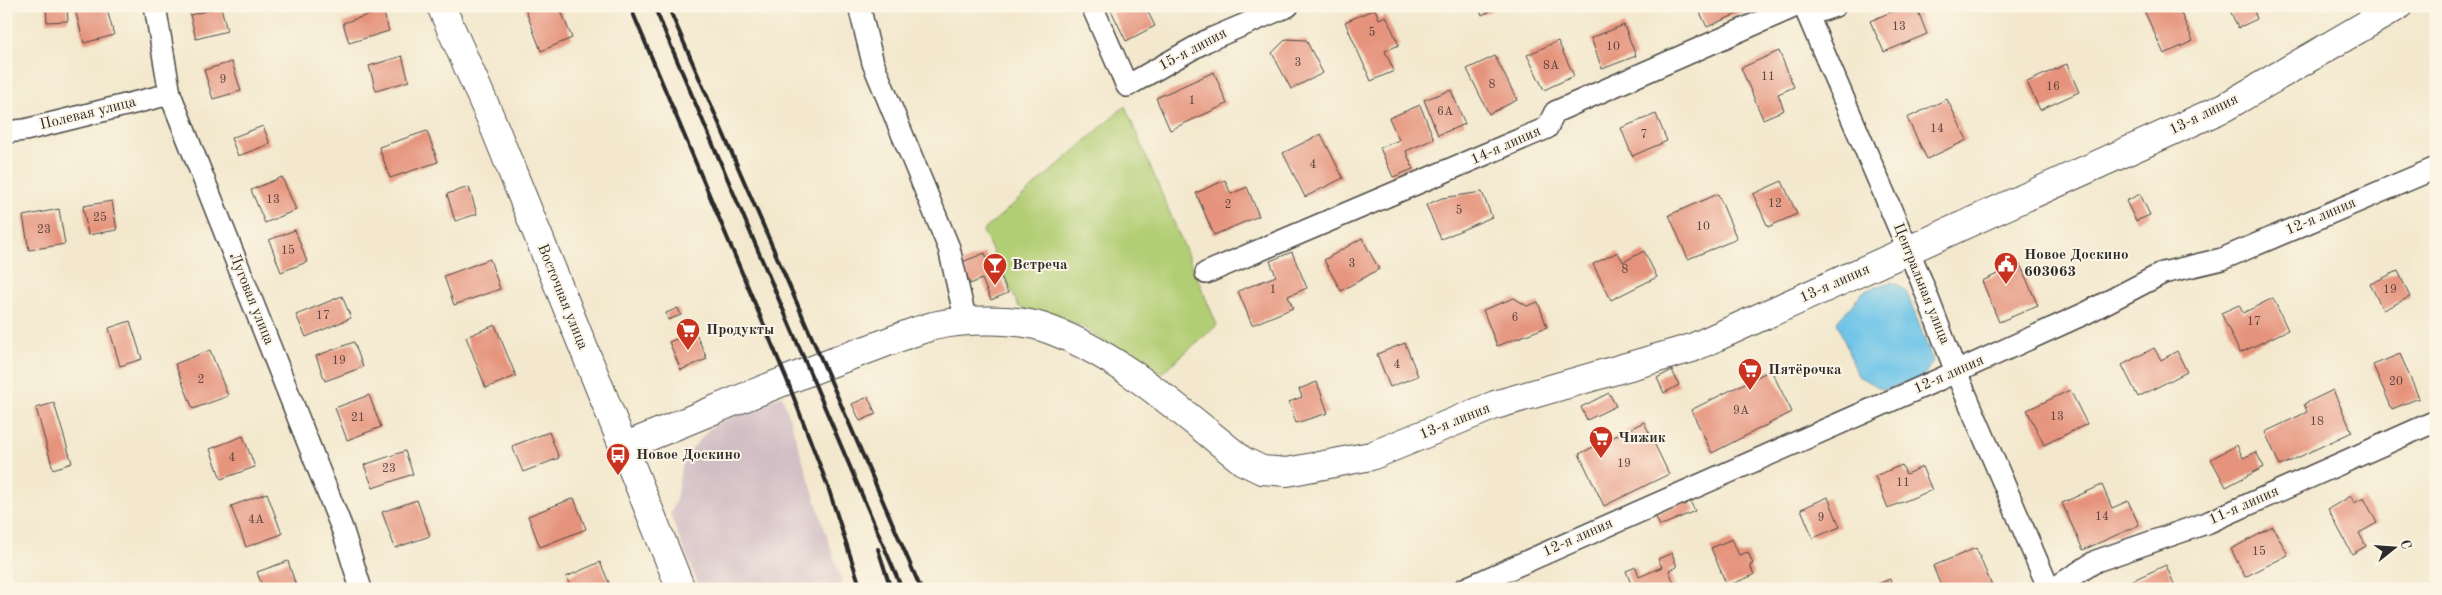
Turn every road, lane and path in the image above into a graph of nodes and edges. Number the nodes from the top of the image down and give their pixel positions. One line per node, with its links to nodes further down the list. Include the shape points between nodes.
1 (155, 6): 9 (street, Луговая улица)
2 (440, 6): 17 (street, Восточная улица, via 491,119)
3 (858, 6): 14 (street, via 873,64 949,248)
4 (1092, 6): 5 (street, 15-я линия, via 1127,86 1206,41)
5 (1288, 6)
6 (1835, 6): 8 (street, 14-я линия)
7 (2398, 6): 12 (street, 13-я линия, via 2225,107)
8 (1803, 9): 12 (street, Центральная улица); 13 (street, 14-я линия, via 1555,112 1547,128)
9 (170, 94): 10 (street, Полевая улица); 18 (street, Луговая улица, via 342,531)
10 (6, 132)
11 (2436, 168): 15 (street, 12-я линия, via 2222,259 2163,273 2086,313)
12 (1908, 251): 14 (street, 13-я линия, via 1692,348 1495,405 1371,456 1287,472 1262,470 1243,461 1120,366 1074,340 1041,326); 15 (street, Центральная улица)
13 (1206, 273)
14 (966, 322): 17 (street, 13-я линия, via 933,326 853,354)
15 (1956, 372): 20 (street, 12-я линия); 21 (street, Центральная улица)
16 (2436, 421): 21 (street, 11-я линия, via 2209,522 2096,561)
17 (623, 447): 19 (street, Восточная улица)
18 (361, 589)
19 (681, 589)
20 (1464, 589)
21 (2051, 589)

